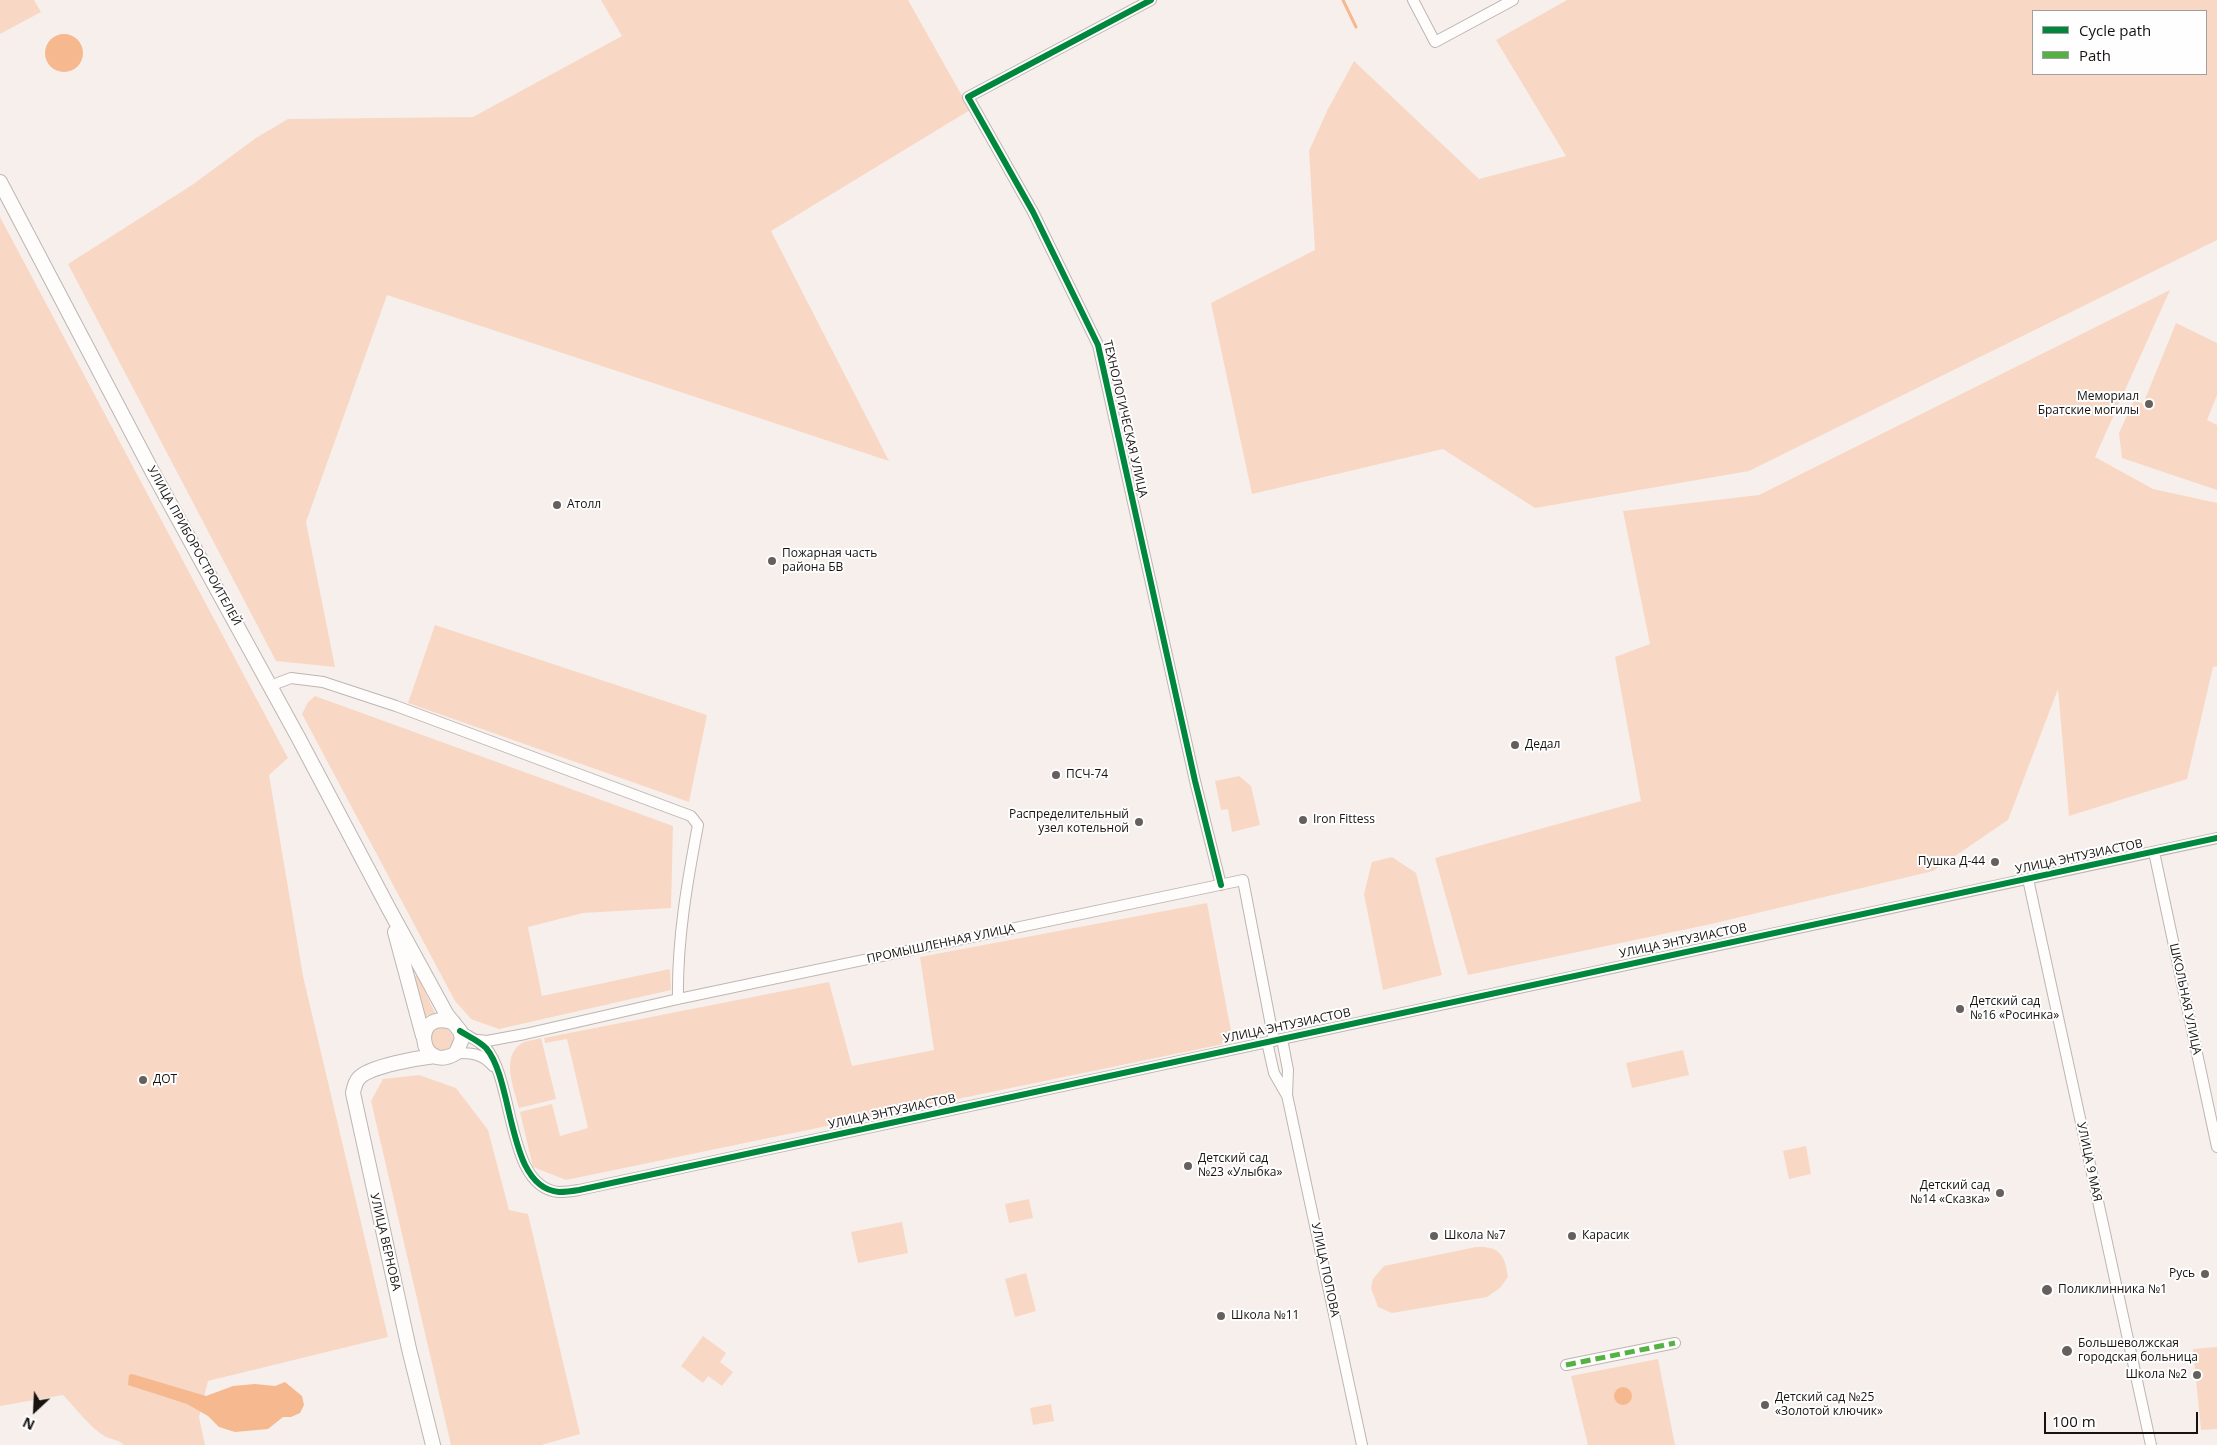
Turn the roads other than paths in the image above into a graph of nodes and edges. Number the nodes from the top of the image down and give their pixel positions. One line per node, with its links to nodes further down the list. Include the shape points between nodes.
1 (1151, 0): 9 (street, ТЕХНОЛОГИЧЕСКАЯ УЛИЦА, via 968,97 1033,212 1098,345)
2 (1413, 0): 3 (street, via 1435,42)
3 (1513, 0)
4 (0, 182): 5 (main road, УЛИЦА ПРИБОРОСТРОИТЕЛЕЙ)
5 (270, 686): 10 (main road, УЛИЦА ПРИБОРОСТРОИТЕЛЕЙ); 11 (street, via 291,678 323,682 691,816 698,825 682,909 677,962)
6 (2217, 838): 7 (street, УЛИЦА ЭНТУЗИАСТОВ)
7 (2154, 852): 8 (street, УЛИЦА ЭНТУЗИАСТОВ); 21 (street, ШКОЛЬНАЯ УЛИЦА)
8 (2028, 879): 15 (street, УЛИЦА ЭНТУЗИАСТОВ); 26 (street, УЛИЦА 9 МАЯ)
9 (1221, 885): 11 (street, ПРОМЫШЛЕННАЯ УЛИЦА); 15 (street, ПРОМЫШЛЕННАЯ УЛИЦА, via 1243,880)
10 (389, 909): 12 (main road, УЛИЦА ПРИБОРОСТРОИТЕЛЕЙ, via 447,1015); 13 (main road, УЛИЦА ПРИБОРОСТРОИТЕЛЕЙ)
11 (678, 999): 14 (street, ПРОМЫШЛЕННАЯ УЛИЦА, via 525,1034)
12 (457, 1027): 13 (main road, via 438,1020 430,1024); 14 (street, УЛИЦА ЭНТУЗИАСТОВ); 16 (main road, via 462,1039)
13 (423, 1038): 17 (main road, via 426,1048); 18 (main road, УЛИЦА ВЕРНОВА, via 413,1054)
14 (478, 1040): 19 (street, УЛИЦА ЭНТУЗИАСТОВ, via 487,1049)
15 (1274, 1041): 19 (street, УЛИЦА ЭНТУЗИАСТОВ, via 610,1184 558,1192 539,1184 527,1172); 20 (street, УЛИЦА ПОПОВА, via 1288,1070); 20 (street, УЛИЦА ПОПОВА, via 1274,1073)
16 (456, 1053): 17 (main road, via 446,1058); 19 (street, via 475,1053)
17 (435, 1056): 18 (main road, УЛИЦА ВЕРНОВА)
18 (396, 1063): 24 (main road, УЛИЦА ВЕРНОВА, via 364,1074 355,1084 353,1093)
19 (499, 1074)
20 (1287, 1095): 25 (street, УЛИЦА ПОПОВА)
21 (2217, 1147)
22 (1675, 1343): 23 (street)
23 (1566, 1365)
24 (433, 1445)
25 (1362, 1445)
26 (2151, 1445)

